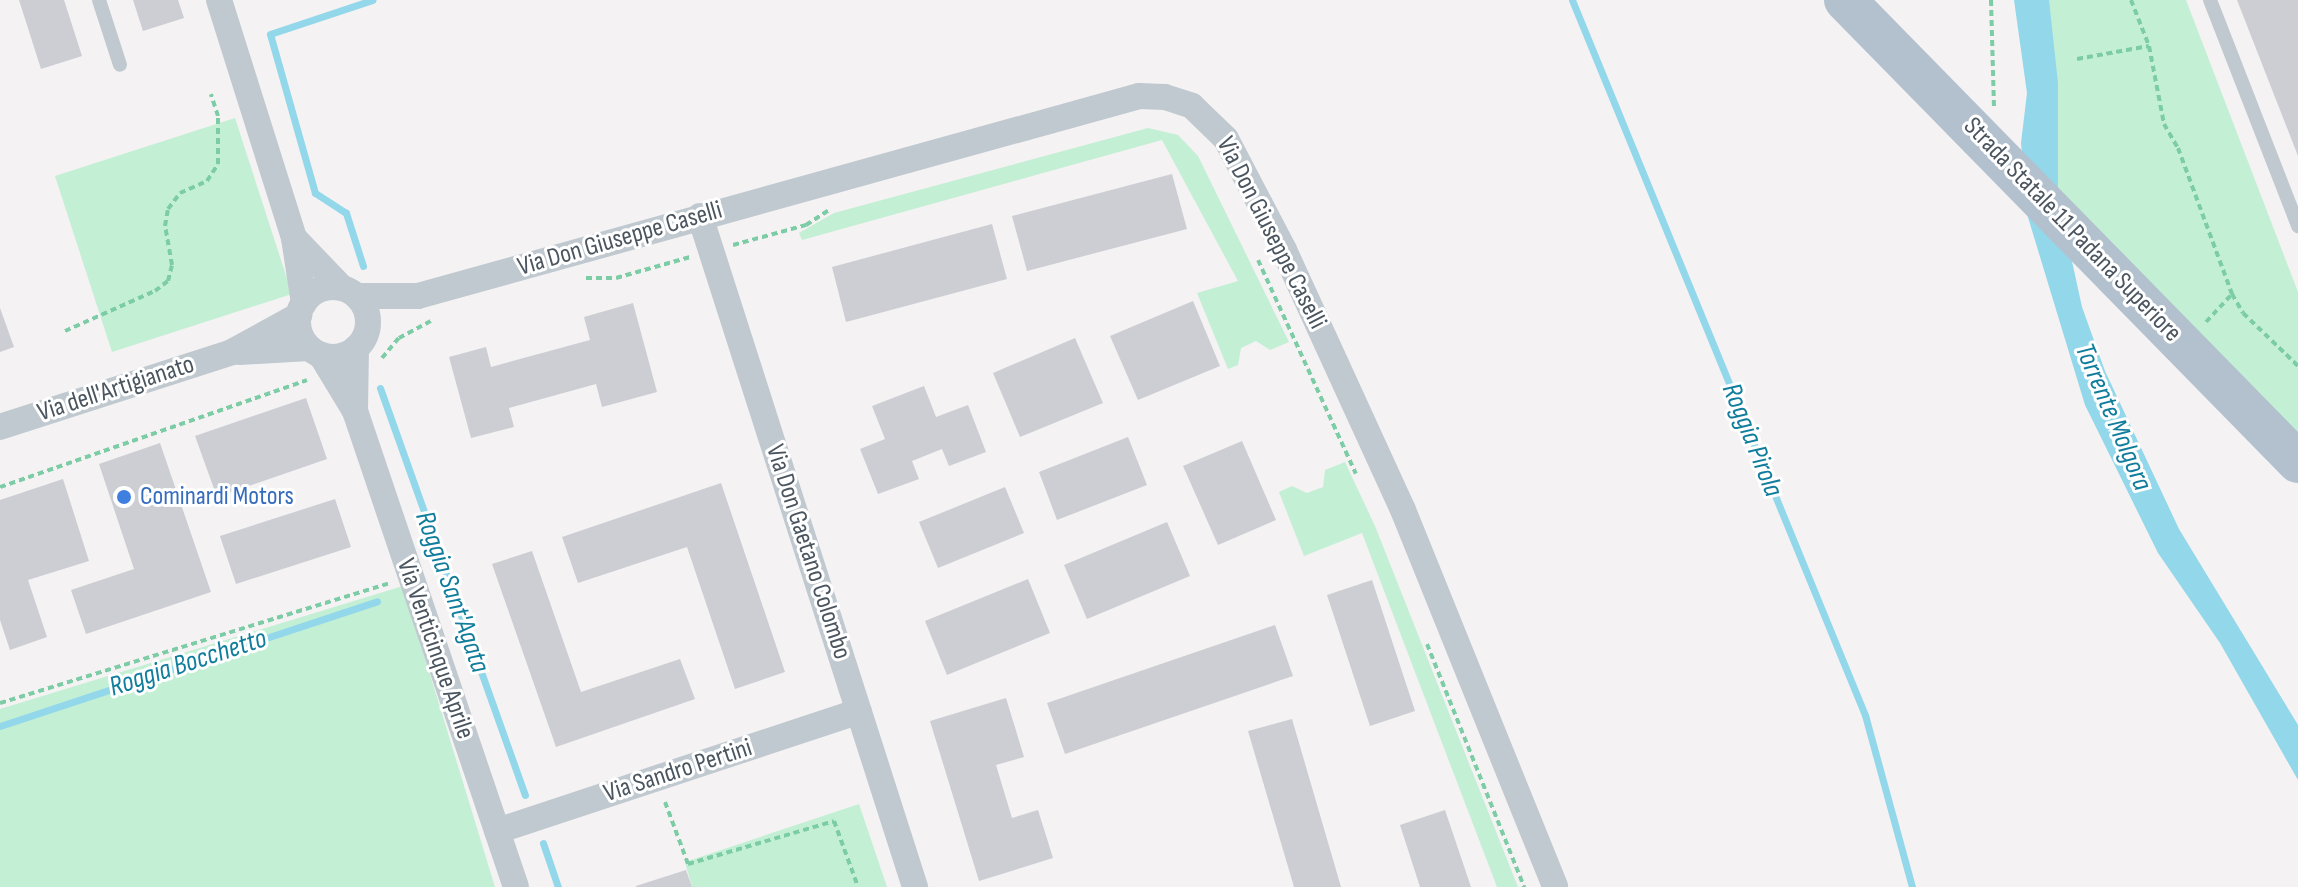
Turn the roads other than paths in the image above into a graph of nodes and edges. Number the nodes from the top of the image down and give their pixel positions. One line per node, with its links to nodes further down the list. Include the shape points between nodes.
1 (99, 0): 5 (lane)
2 (219, 0): 8 (street)
3 (1845, 0): 17 (main road, Strada Statale 11 Padana Superiore)
4 (2210, 0): 7 (lane)
5 (120, 65)
6 (700, 216): 10 (street, Via Don Giuseppe Caselli); 18 (street, Via Don Gaetano Colombo); 22 (street, Via Don Giuseppe Caselli, via 1139,96 1179,101 1205,114 1228,143 1284,250 1403,510)
7 (2298, 226)
8 (294, 238): 9 (street); 11 (street)
9 (350, 292): 10 (street, Via Don Giuseppe Caselli); 11 (street, via 321,290); 12 (street, via 367,314)
10 (418, 296): 12 (street, Via Don Giuseppe Caselli, via 379,320)
11 (302, 309): 13 (street, via 298,327); 14 (street, Via dell'Artigianato)
12 (361, 341): 13 (street, via 339,356); 15 (street, Via Venticinque Aprile)
13 (315, 351): 14 (street, Via dell'Artigianato); 15 (street, Via Venticinque Aprile)
14 (232, 352): 16 (street, Via dell'Artigianato)
15 (350, 396): 19 (street, Via Venticinque Aprile)
16 (0, 427)
17 (2298, 462)
18 (859, 711): 19 (street, Via Sandro Pertini); 21 (street, Via Don Gaetano Colombo)
19 (497, 831): 20 (street, Via Venticinque Aprile)
20 (516, 887)
21 (915, 887)
22 (1555, 887)

